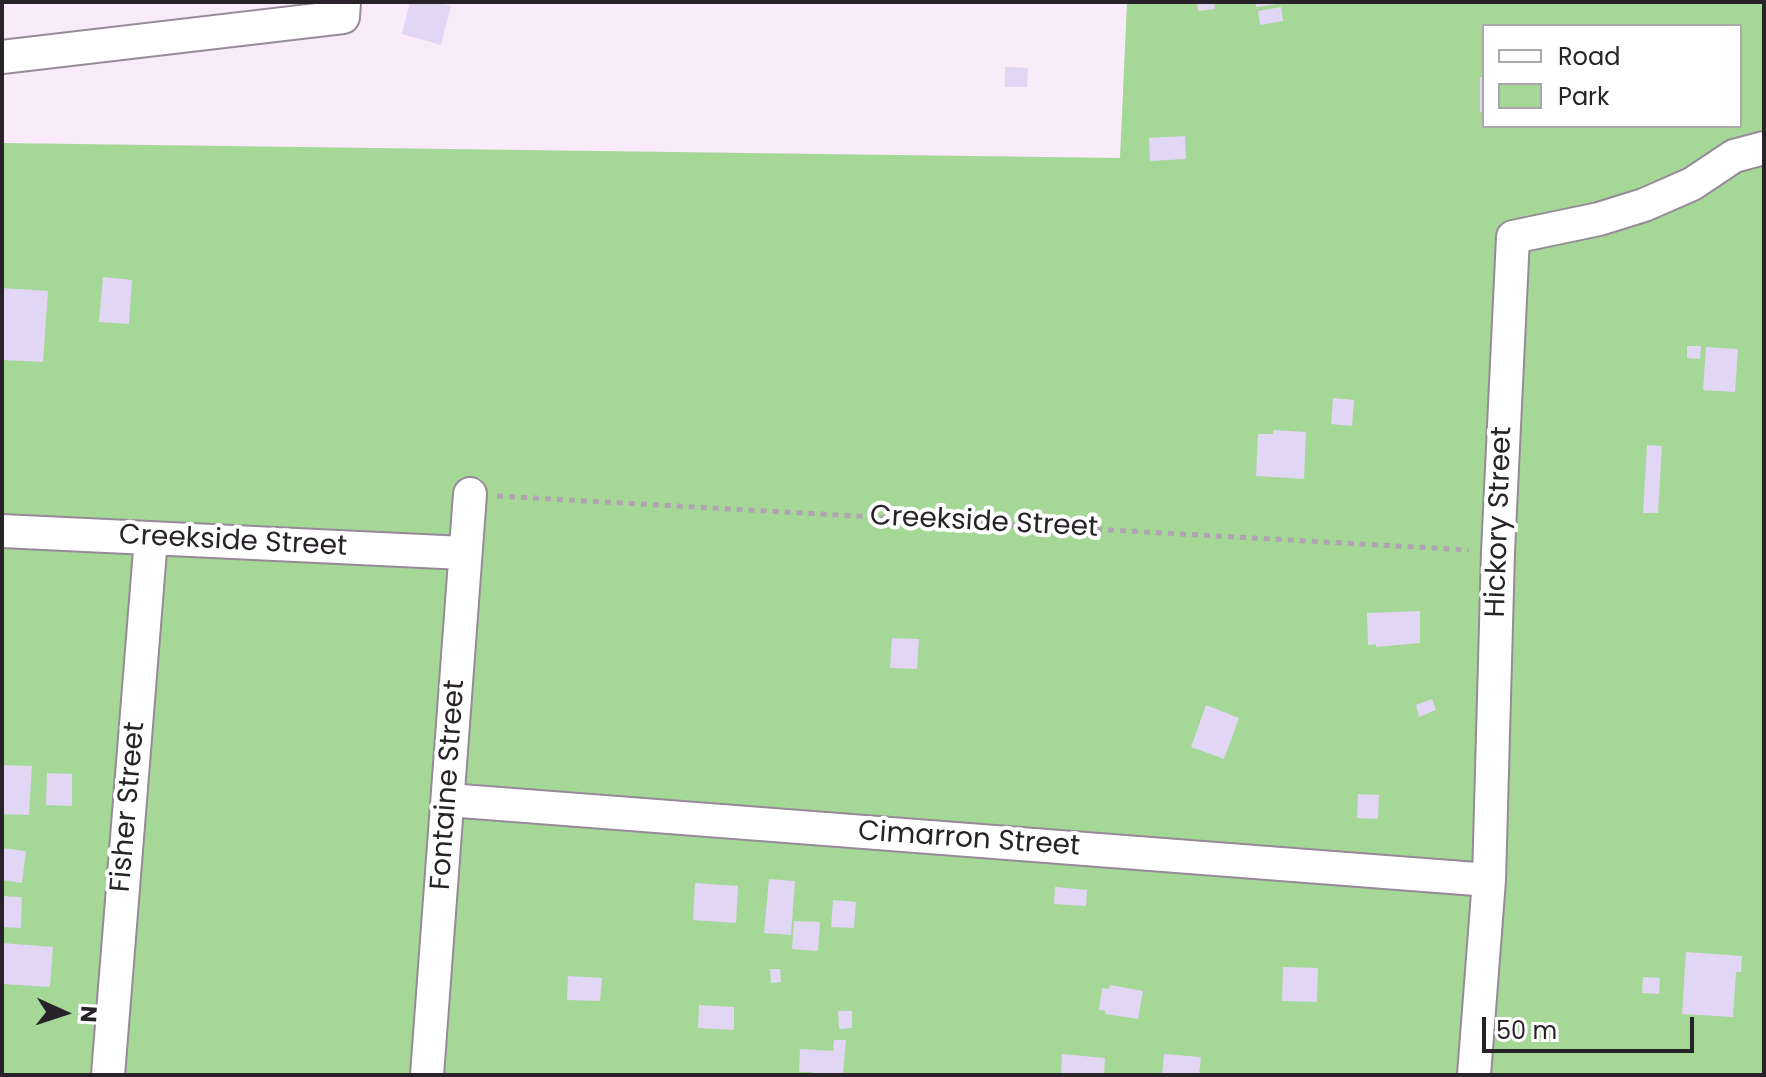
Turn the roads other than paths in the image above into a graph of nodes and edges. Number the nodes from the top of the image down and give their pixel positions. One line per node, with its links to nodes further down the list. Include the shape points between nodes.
1 (344, 2): 2 (street, via 343,17)
2 (2, 57)
3 (1764, 148): 9 (street, Hickory Street, via 1734,156 1692,184 1644,205 1513,237)
4 (470, 494): 7 (street, Fontaine Street)
5 (2, 531): 6 (street, Creekside Street)
6 (151, 538): 7 (street, Creekside Street); 10 (street, Fisher Street)
7 (464, 553): 8 (street, Fontaine Street)
8 (448, 800): 9 (street, Cimarron Street); 11 (street, Fontaine Street)
9 (1489, 880): 12 (street, Hickory Street)
10 (108, 1075)
11 (427, 1075)
12 (1474, 1075)

